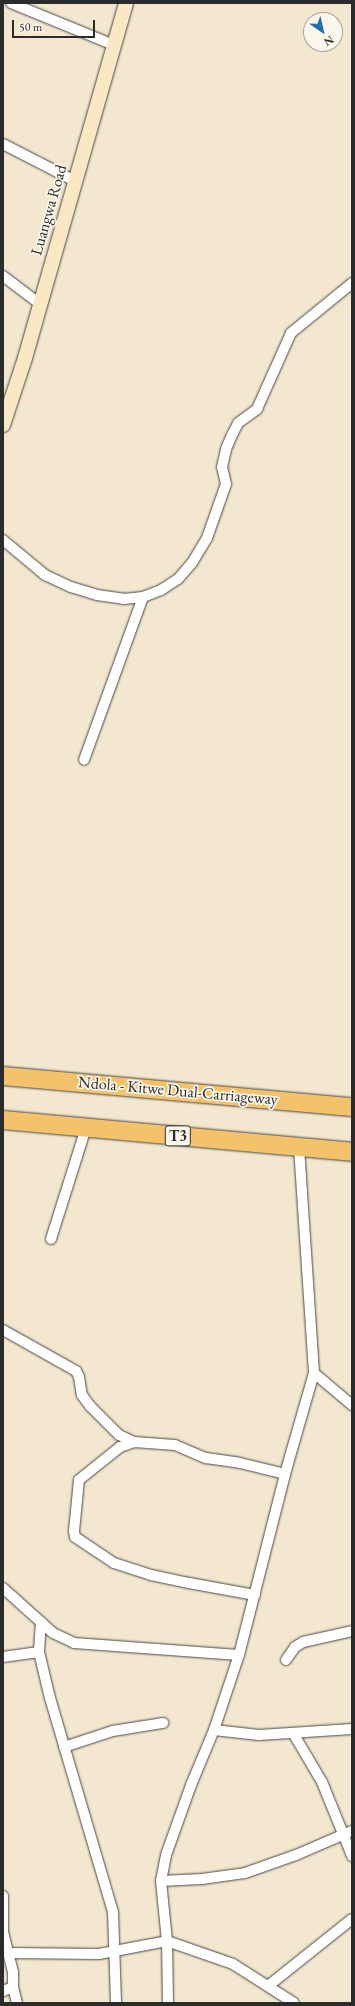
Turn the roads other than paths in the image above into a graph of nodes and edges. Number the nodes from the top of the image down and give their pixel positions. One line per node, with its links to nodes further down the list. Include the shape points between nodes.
1 (11, 3): 3 (street)
2 (126, 3): 3 (street, Luangwa Road)
3 (114, 45): 5 (street, Luangwa Road)
4 (3, 144): 5 (street)
5 (75, 181): 8 (street, Luangwa Road)
6 (3, 276): 8 (street)
7 (352, 283): 11 (street, via 291,333 257,409 238,423 226,449 222,467 226,484 207,538 192,564 178,579 161,590)
8 (40, 304): 9 (street, Luangwa Road)
9 (3, 424)
10 (3, 540): 11 (street, via 45,575 71,588 124,599)
11 (143, 597): 12 (street)
12 (84, 760)
13 (3, 1076): 14 (highway, Ndola - Kitwe Dual-Carriageway)
14 (352, 1107)
15 (3, 1120): 16 (highway, T3)
16 (86, 1128): 17 (highway, T3); 19 (street)
17 (299, 1147): 18 (highway, T3); 21 (street)
18 (352, 1152)
19 (51, 1239)
20 (3, 1330): 23 (street, via 76,1371 82,1395 90,1406 119,1435)
21 (314, 1373): 22 (street); 24 (street)
22 (352, 1405)
23 (134, 1442): 24 (street, via 175,1445 206,1458); 26 (street, via 120,1447 79,1480 75,1537 96,1553 120,1565 189,1583)
24 (285, 1474): 26 (street)
25 (3, 1588): 27 (street)
26 (255, 1595): 30 (street)
27 (41, 1622): 29 (street); 30 (street, via 53,1634 74,1643)
28 (352, 1631): 32 (street, via 303,1642 295,1647)
29 (38, 1652): 31 (street); 37 (street)
30 (239, 1655): 35 (street)
31 (3, 1657)
32 (286, 1660)
33 (163, 1723): 37 (street, via 113,1731)
34 (352, 1729): 36 (street)
35 (214, 1730): 36 (street, via 259,1735); 40 (street, via 171,1837)
36 (293, 1733): 38 (street)
37 (64, 1747): 44 (street, via 113,1912)
38 (348, 1832): 39 (street); 40 (street, via 296,1855 245,1873)
39 (352, 1856)
40 (161, 1881): 43 (street)
41 (3, 1896): 45 (street, via 3,1932)
42 (352, 1919): 46 (street)
43 (167, 1940): 44 (street); 46 (street, via 232,1964); 51 (street)
44 (115, 1950): 45 (street, via 99,1954); 50 (street)
45 (9, 1953): 47 (street)
46 (268, 1986): 52 (street)
47 (13, 1987): 48 (street); 49 (street)
48 (3, 1992)
49 (17, 2003)
50 (116, 2003)
51 (168, 2003)
52 (294, 2003)

